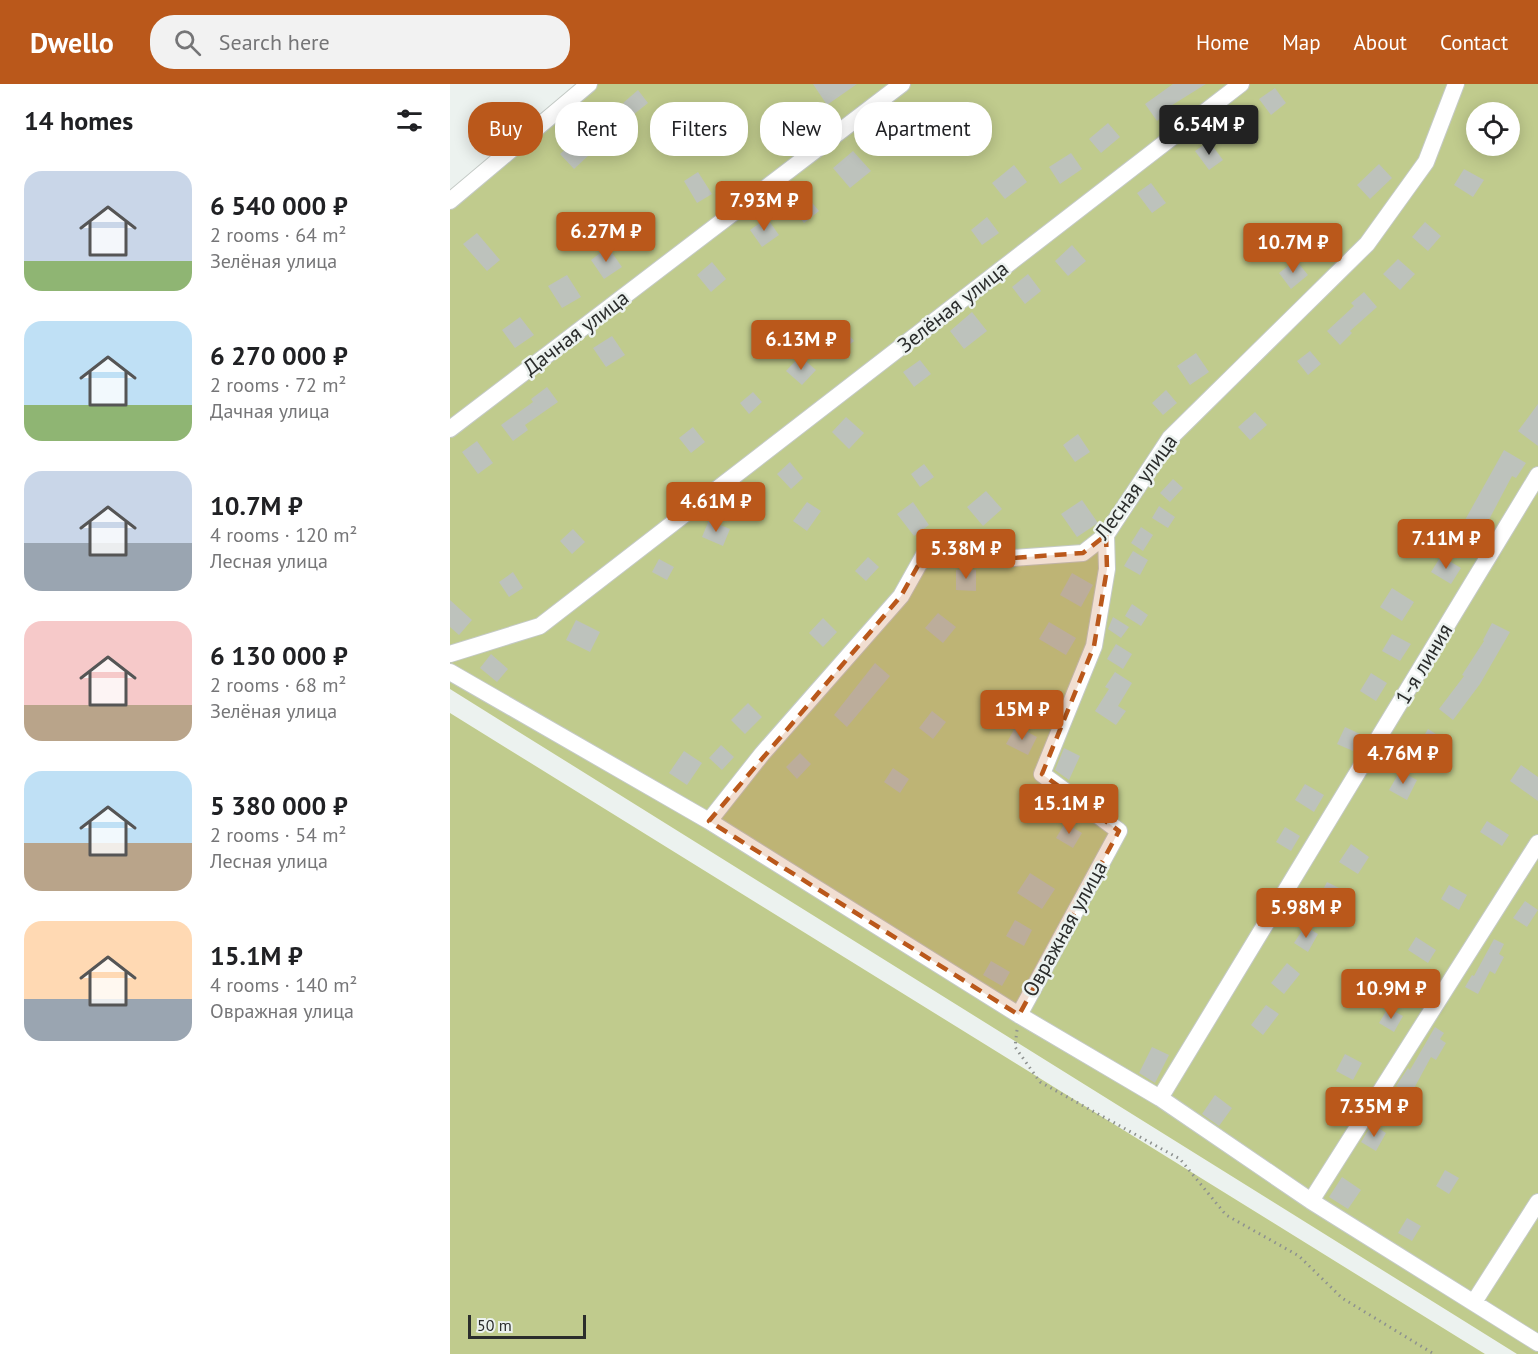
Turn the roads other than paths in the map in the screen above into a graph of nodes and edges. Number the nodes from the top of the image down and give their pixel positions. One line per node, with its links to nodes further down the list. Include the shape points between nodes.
1 (589, 84): 5 (street)
2 (902, 84): 6 (street, Дачная улица)
3 (1240, 84): 9 (street, Зелёная улица, via 540,626)
4 (1456, 84): 8 (street, Лесная улица, via 1426,162 1367,244 1170,438)
5 (450, 201)
6 (450, 429)
7 (1538, 475): 14 (street, 1-я линия)
8 (1106, 535): 11 (street, Лесная улица, via 1083,553 1014,558 958,541 924,555 901,596 762,754); 13 (street, Овражная улица, via 1107,569 1094,646 1042,774 1119,831)
9 (450, 654)
10 (450, 672): 11 (street)
11 (709, 821): 13 (street)
12 (1538, 843): 15 (street)
13 (1019, 1015): 14 (street)
14 (1160, 1098): 15 (street)
15 (1311, 1201): 17 (street)
16 (1538, 1202): 17 (street)
17 (1474, 1302): 18 (street)
18 (1538, 1343)

